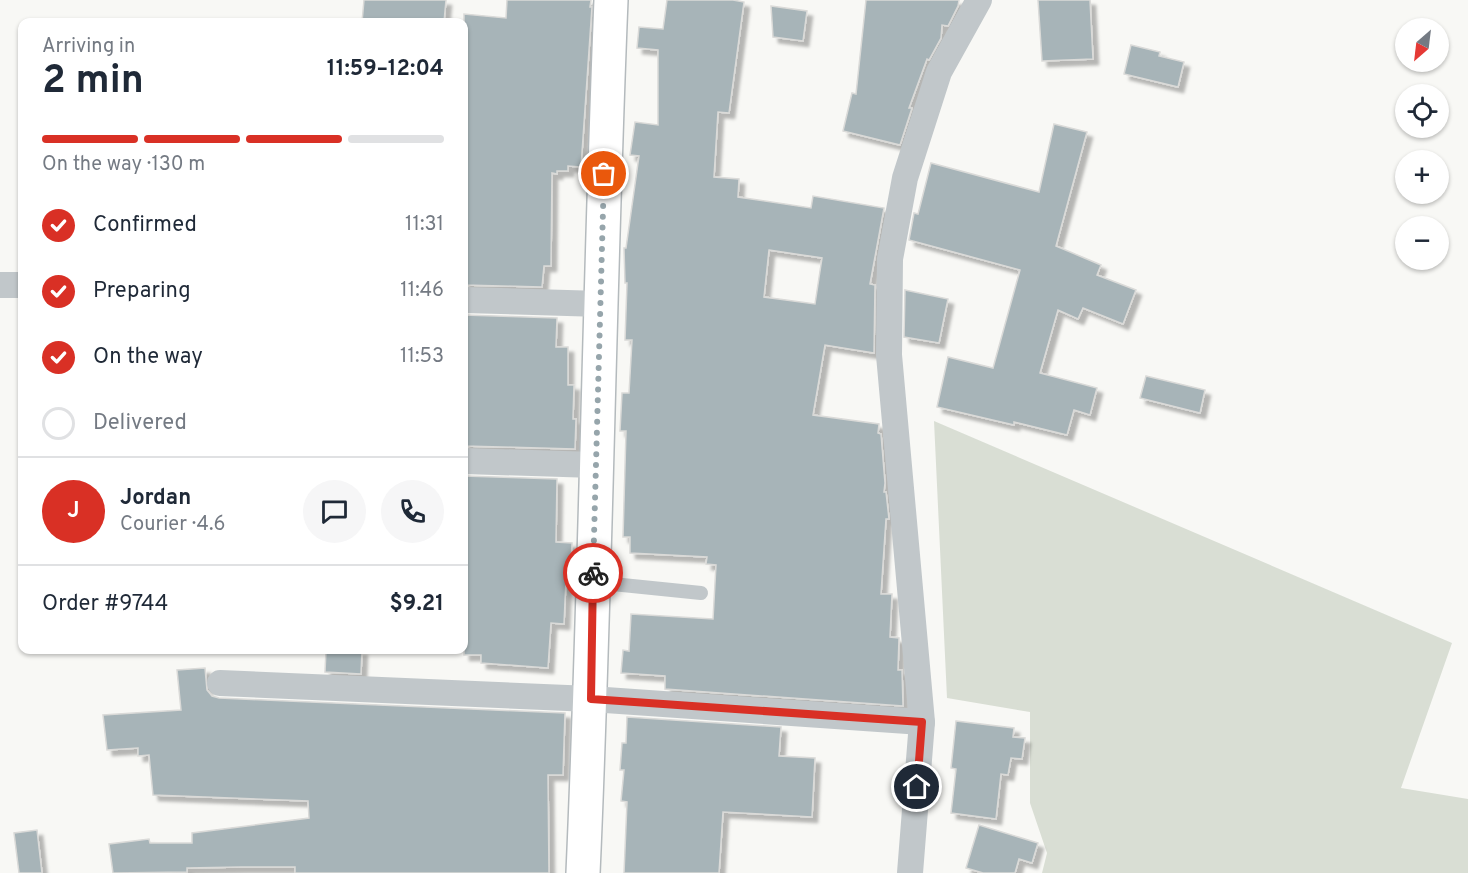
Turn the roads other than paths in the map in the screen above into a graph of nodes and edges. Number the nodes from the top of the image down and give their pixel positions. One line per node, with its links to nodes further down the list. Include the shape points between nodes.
1 (611, 0): 6 (highway)
2 (979, 0): 13 (street, via 939,72 905,178 890,259 889,356)
3 (0, 285): 4 (street)
4 (18, 285)
5 (468, 300): 6 (street)
6 (601, 304): 8 (highway)
7 (468, 461): 8 (street)
8 (596, 465): 9 (highway)
9 (593, 582): 10 (lane); 12 (highway)
10 (701, 593)
11 (220, 683): 12 (street)
12 (591, 699): 13 (street); 14 (highway)
13 (922, 722): 15 (street)
14 (583, 873)
15 (910, 873)

